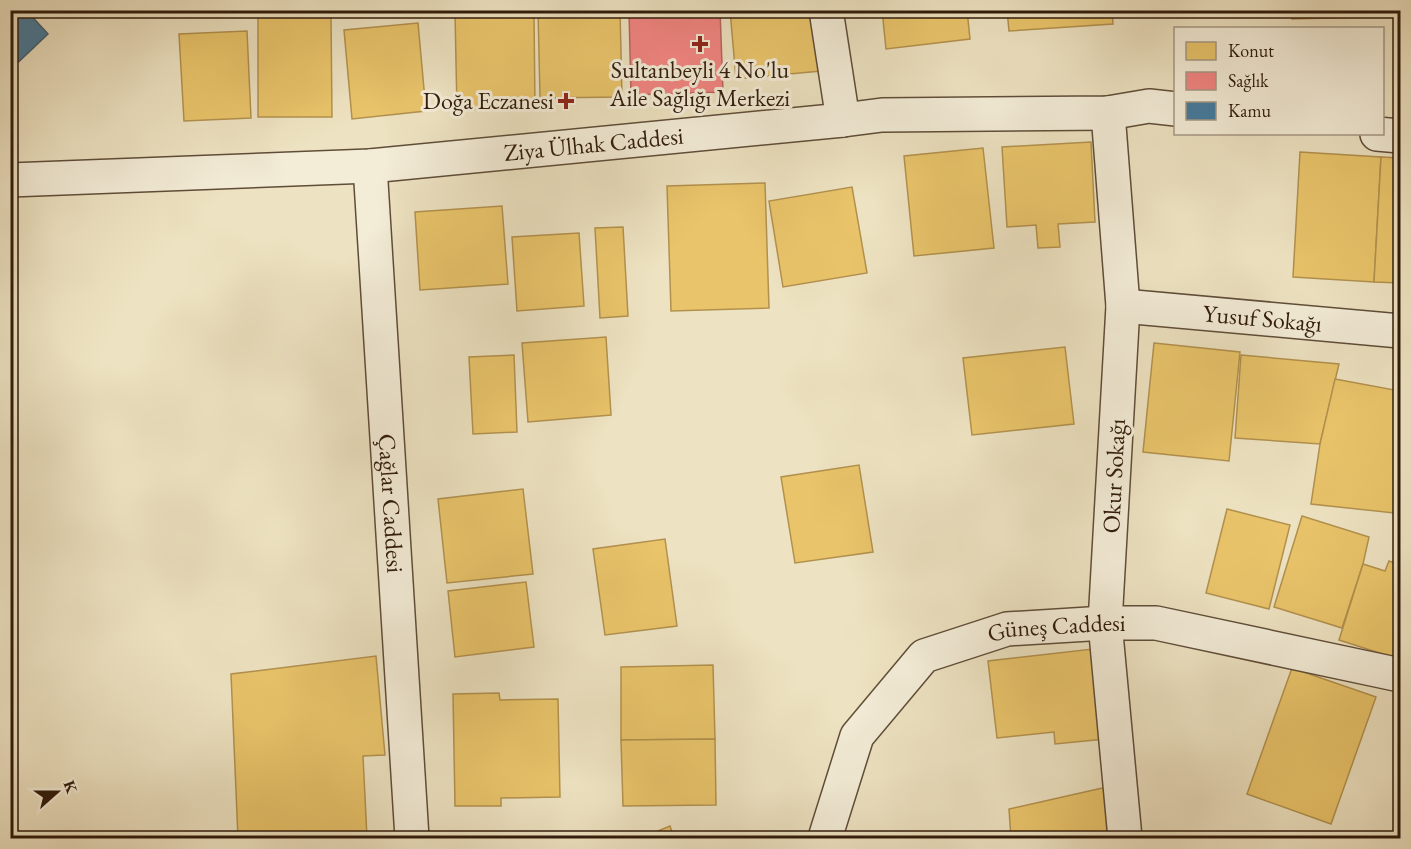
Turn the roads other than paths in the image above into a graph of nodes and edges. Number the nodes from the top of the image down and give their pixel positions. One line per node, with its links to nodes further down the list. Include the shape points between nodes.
1 (826, 10): 4 (street)
2 (1174, 109): 3 (street, Ziya Ülhak Caddesi, via 1149,105)
3 (1108, 113): 4 (street, Ziya Ülhak Caddesi, via 882,115); 9 (street, Okur Sokağı)
4 (843, 120): 7 (street, Ziya Ülhak Caddesi)
5 (1384, 135): 6 (street)
6 (1401, 136)
7 (370, 166): 8 (street, Ziya Ülhak Caddesi); 13 (street, Çağlar Caddesi)
8 (10, 180)
9 (1123, 306): 10 (street, Yusuf Sokağı); 11 (street, Okur Sokağı)
10 (1401, 330)
11 (1106, 623): 12 (street, Güneş Caddesi, via 1156,623); 14 (street, Güneş Caddesi, via 1007,628 924,656 857,736); 15 (street, Okur Sokağı)
12 (1401, 675)
13 (412, 838)
14 (825, 838)
15 (1125, 838)

